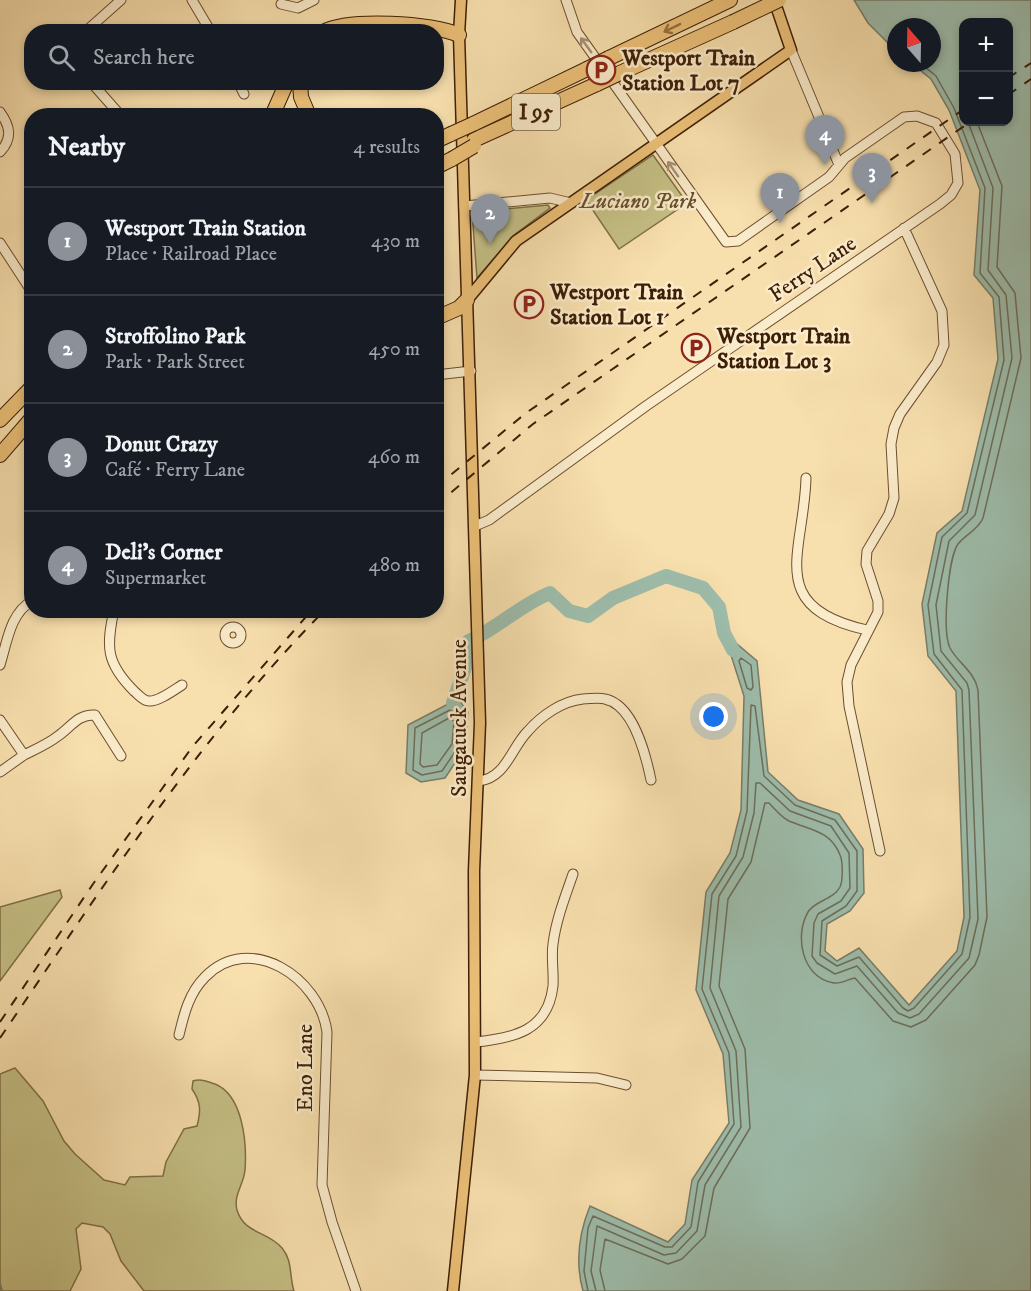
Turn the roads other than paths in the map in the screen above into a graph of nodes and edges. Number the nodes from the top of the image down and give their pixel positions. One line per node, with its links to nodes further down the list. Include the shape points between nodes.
1 (121, 0): 10 (street)
2 (192, 0): 11 (street)
3 (314, 0): 9 (street, via 298,8)
4 (460, 0): 15 (main road, Saugatuck Avenue)
5 (566, 0): 30 (street, one-way to 5, via 577,32)
6 (774, 0): 17 (main road)
7 (779, 0): 32 (highway, I 95, bridge, via 521,118)
8 (727, 1): 27 (highway, I 95, one-way to 27, bridge)
9 (281, 4)
10 (94, 24)
11 (206, 24)
12 (348, 24): 13 (highway)
13 (371, 24)
14 (444, 30): 15 (highway)
15 (459, 35): 16 (highway); 37 (main road, Saugatuck Avenue)
16 (444, 36)
17 (790, 50): 30 (main road); 35 (street)
18 (98, 90): 23 (street)
19 (242, 90): 22 (street)
20 (283, 90): 24 (highway)
21 (301, 90): 25 (highway)
22 (244, 94)
23 (114, 108)
24 (276, 108)
25 (306, 108)
26 (0, 112): 31 (street, via 10,133)
27 (451, 131): 28 (highway); 29 (highway, I 95)
28 (444, 132)
29 (444, 136)
30 (657, 144): 35 (street, one-way to 30, via 830,177 738,241 729,243); 36 (main road)
31 (0, 152)
32 (452, 155): 33 (highway, I 95); 34 (highway)
33 (444, 156)
34 (444, 161)
35 (839, 165): 38 (street, Ferry Lane, via 893,122 908,116 936,123 951,146 958,168 956,187 944,201)
36 (571, 203): 37 (street, via 550,198); 41 (main road, via 516,241)
37 (464, 206): 41 (main road, Saugatuck Avenue)
38 (904, 228): 53 (street, Ferry Lane, via 485,523); 56 (street, via 942,311 944,345 894,428 894,498 867,551 866,564 878,601 878,612)
39 (0, 243): 40 (street)
40 (24, 279)
41 (467, 300): 42 (highway, via 459,299); 43 (highway); 44 (main road, Saugatuck Avenue)
42 (444, 306)
43 (444, 315)
44 (471, 370): 45 (street); 53 (main road, Saugatuck Avenue)
45 (444, 374)
46 (24, 394): 47 (highway)
47 (0, 420)
48 (24, 427): 50 (highway)
49 (24, 441): 51 (highway)
50 (0, 455)
51 (0, 467)
52 (806, 478): 56 (street, via 797,560 806,601 819,613)
53 (475, 526): 64 (main road, Saugatuck Avenue)
54 (24, 607): 57 (street, via 14,621)
55 (112, 618): 58 (street, via 109,654 126,682 145,701 151,702)
56 (867, 630): 65 (street, via 847,682)
57 (0, 665)
58 (182, 685)
59 (0, 720): 60 (street)
60 (24, 755): 61 (street, via 60,736 73,722 95,715); 62 (street)
61 (121, 756)
62 (0, 772)
63 (651, 780): 64 (street, via 640,740 628,716 611,701 592,698 573,700 545,717 527,731 499,773)
64 (479, 782): 68 (main road, Saugatuck Avenue, via 474,938)
65 (880, 850)
66 (573, 874): 68 (street, via 554,940 553,988 545,1011 520,1035)
67 (179, 1035): 71 (street, Eno Lane, via 197,986 208,974 228,963 271,963 291,972 312,992 322,1009 327,1032 322,1185)
68 (477, 1042): 69 (main road, Saugatuck Avenue)
69 (475, 1075): 70 (street, via 597,1077); 72 (main road, Saugatuck Avenue)
70 (626, 1085)
71 (356, 1291)
72 (453, 1291)

